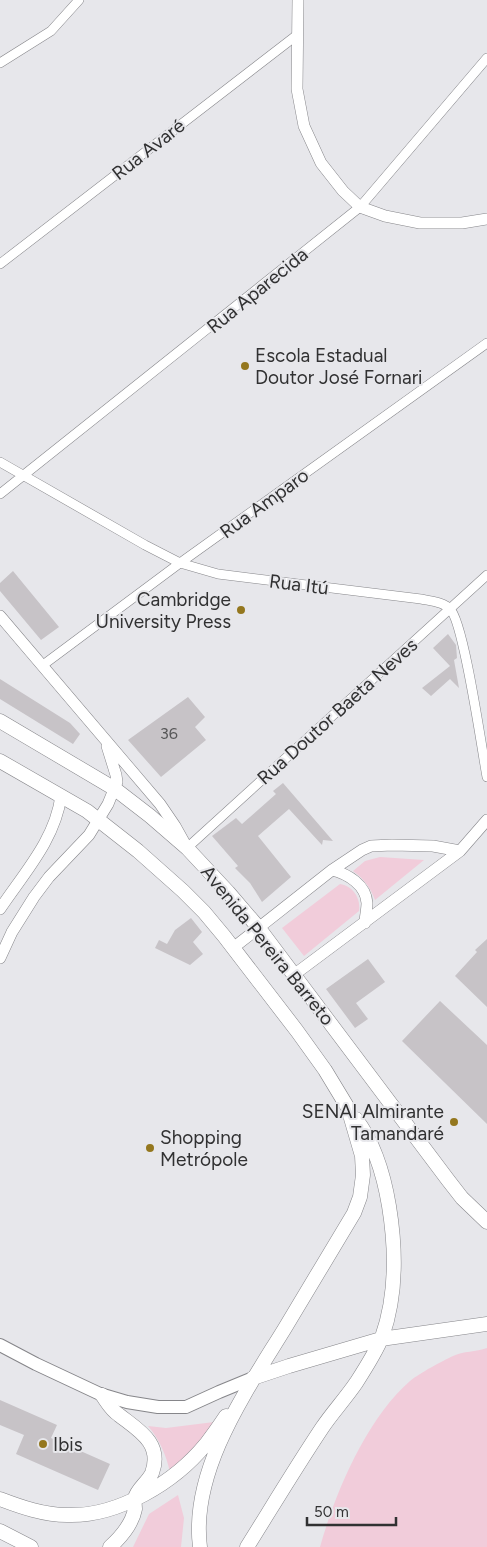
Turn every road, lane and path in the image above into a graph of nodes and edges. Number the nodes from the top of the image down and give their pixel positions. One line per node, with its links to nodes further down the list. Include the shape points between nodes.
1 (79, 0): 5 (street, via 50,32)
2 (298, 0): 3 (street)
3 (297, 35): 6 (street, via 297,89 304,126 321,163); 8 (street, Rua Avaré)
4 (487, 58): 6 (street, Rua Aparecida)
5 (0, 63)
6 (360, 207): 7 (street, via 420,223 462,224); 11 (street, Rua Aparecida)
7 (487, 219)
8 (0, 264)
9 (487, 343): 13 (street, Rua Amparo)
10 (0, 462): 11 (street, Rua Itú)
11 (23, 476): 12 (street, Rua Aparecida); 13 (street, Rua Itú)
12 (0, 494)
13 (180, 563): 15 (street, Rua Itú, via 218,574 422,599); 17 (street, Rua Amparo)
14 (487, 575): 15 (street, Rua Doutor Baeta Neves)
15 (450, 608): 21 (street, via 462,636); 26 (street, Rua Doutor Baeta Neves)
16 (0, 616): 17 (street)
17 (43, 665): 19 (street)
18 (0, 721): 22 (main road, Avenida Pereira Barreto)
19 (105, 740): 22 (street, via 116,775); 26 (street, via 160,804)
20 (0, 761): 23 (main road, Avenida Pereira Barreto)
21 (487, 778)
22 (115, 789): 24 (street); 26 (main road, Avenida Pereira Barreto)
23 (62, 796): 24 (main road, Avenida Pereira Barreto); 29 (street, via 50,835)
24 (99, 820): 32 (main road, Avenida Pereira Barreto, via 184,891); 33 (street, via 34,897)
25 (487, 820): 27 (street)
26 (186, 848): 31 (main road, Avenida Pereira Barreto)
27 (460, 851): 28 (street, via 433,846 370,846); 30 (street)
28 (332, 870): 30 (street, via 352,878 361,889 367,903); 31 (street)
29 (0, 909)
30 (365, 923): 34 (street)
31 (258, 927): 32 (street); 34 (main road, Avenida Pereira Barreto)
32 (233, 948): 35 (main road, Avenida Pereira Barreto, via 297,1031)
33 (0, 958)
34 (295, 974): 36 (main road, Avenida Pereira Barreto, via 448,1180)
35 (348, 1108): 38 (main road, via 371,1144 381,1169 394,1237 393,1289); 40 (main road, via 362,1156 360,1197 354,1213)
36 (487, 1222)
37 (487, 1324): 38 (main road)
38 (381, 1339): 40 (main road); 50 (main road)
39 (0, 1344): 41 (main road)
40 (253, 1378): 41 (main road, via 186,1407 150,1406); 42 (main road, via 206,1444 188,1463); 49 (main road, via 208,1474 199,1521)
41 (102, 1394): 42 (main road, via 108,1405 143,1433 151,1445 152,1472)
42 (135, 1498): 44 (main road); 46 (main road, via 135,1509)
43 (0, 1499): 44 (main road, via 28,1509 68,1516)
44 (115, 1507): 46 (main road, via 125,1523)
45 (0, 1531): 47 (main road)
46 (123, 1534): 48 (main road)
47 (31, 1547)
48 (110, 1547)
49 (200, 1547)
50 (247, 1547)

